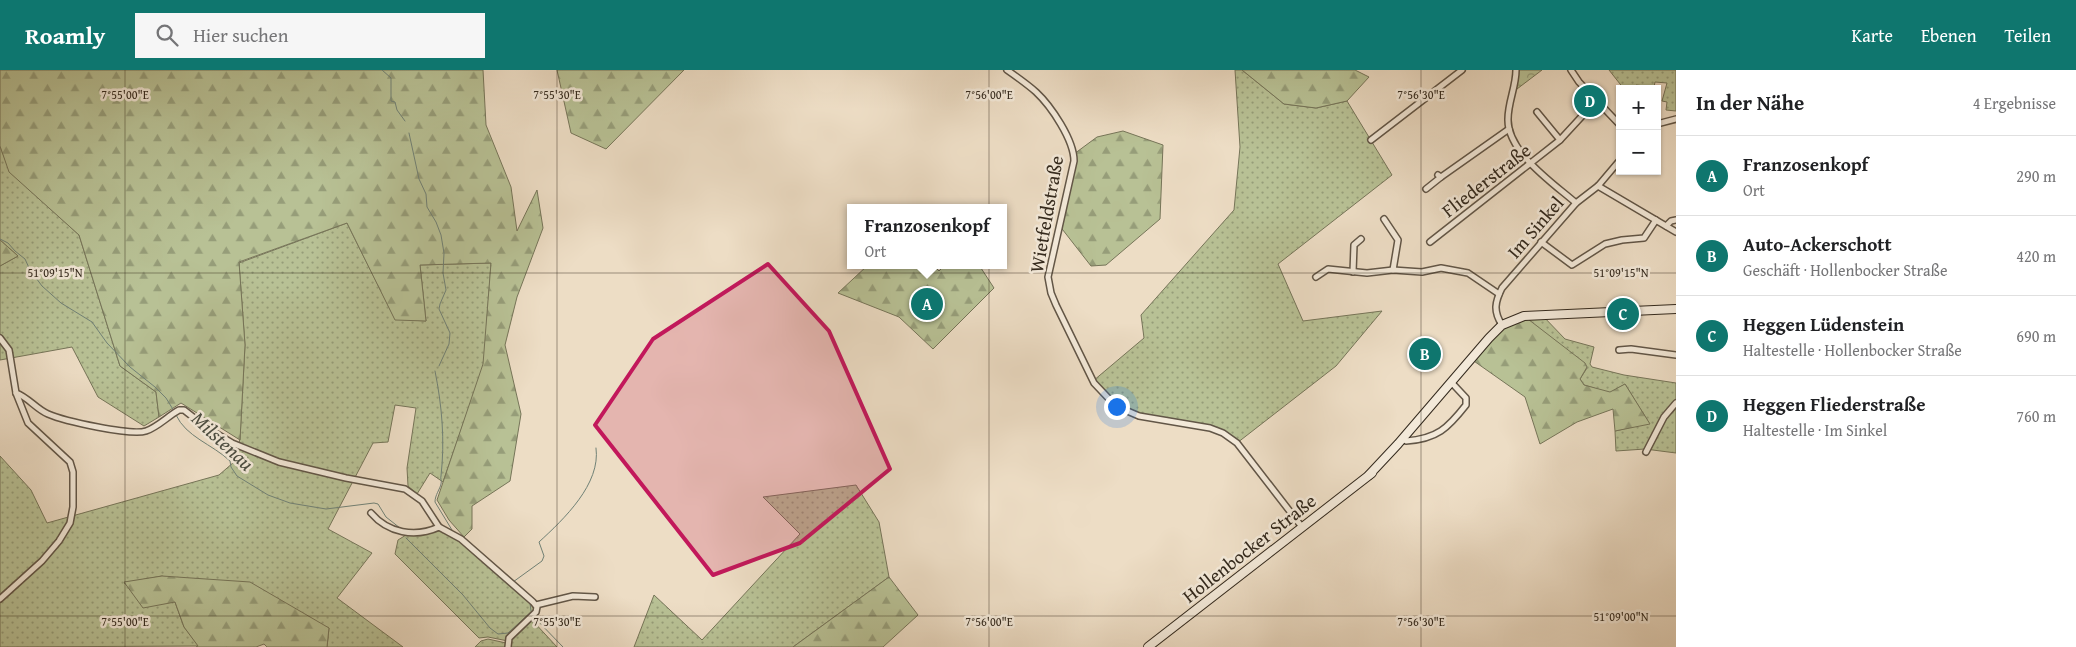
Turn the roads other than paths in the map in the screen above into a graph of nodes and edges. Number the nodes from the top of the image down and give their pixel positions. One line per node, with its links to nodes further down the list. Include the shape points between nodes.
1 (1007, 70): 42 (street, Wietfeldstraße, via 1048,106 1072,149 1074,160 1048,277 1050,293 1094,383 1112,402 1131,414 1210,428 1231,438)
2 (1462, 70): 11 (street)
3 (1516, 70): 10 (street)
4 (1571, 70): 5 (street)
5 (1596, 101): 8 (street); 12 (street, Fliederstraße)
6 (1537, 112): 12 (street)
7 (1676, 119): 9 (street)
8 (1616, 121)
9 (1661, 123)
10 (1509, 129): 13 (street, via 1512,140); 16 (street)
11 (1371, 140)
12 (1560, 140): 13 (street, Fliederstraße)
13 (1532, 164): 17 (street); 24 (street, Fliederstraße)
14 (1616, 165): 15 (street, Im Sinkel)
15 (1598, 186): 17 (street, Im Sinkel); 19 (street)
16 (1426, 189)
17 (1576, 203): 25 (street, Im Sinkel)
18 (1384, 219): 26 (street, via 1398,240)
19 (1656, 220): 21 (street); 25 (street, via 1644,238 1605,244 1572,264)
20 (1676, 220): 21 (street)
21 (1666, 226): 22 (street)
22 (1676, 232)
23 (1361, 238): 27 (street, via 1354,245)
24 (1430, 242)
25 (1541, 242): 29 (street, Im Sinkel)
26 (1394, 270): 27 (street); 29 (street, via 1422,272 1441,268 1468,273)
27 (1353, 272): 28 (street, via 1328,269)
28 (1316, 277)
29 (1498, 294): 31 (street, via 1495,308)
30 (1676, 309): 31 (main road, Hollenbocker Straße, via 1541,314 1524,316)
31 (1502, 325): 35 (main road, Hollenbocker Straße)
32 (0, 338): 36 (street, via 9,350)
33 (1619, 350): 34 (street)
34 (1676, 355)
35 (1451, 382): 38 (main road, Hollenbocker Straße); 38 (street, via 1466,398 1466,405 1457,416 1438,434)
36 (16, 393): 41 (street, via 48,414 112,429 146,431 184,410 207,428 258,455 299,468 405,489 422,501); 44 (street, via 28,423 70,462 73,507 70,522 52,551)
37 (1676, 403): 39 (street, via 1664,417)
38 (1401, 442): 42 (main road, Hollenbocker Straße, via 1369,475)
39 (1646, 452)
40 (370, 513): 41 (street, via 376,520 406,534)
41 (439, 527): 45 (street, via 462,539)
42 (1302, 527): 47 (main road, Hollenbocker Straße)
43 (595, 597): 45 (street, via 573,596)
44 (0, 599)
45 (536, 605): 46 (street, via 535,613 509,638)
46 (508, 647)
47 (1148, 647)

